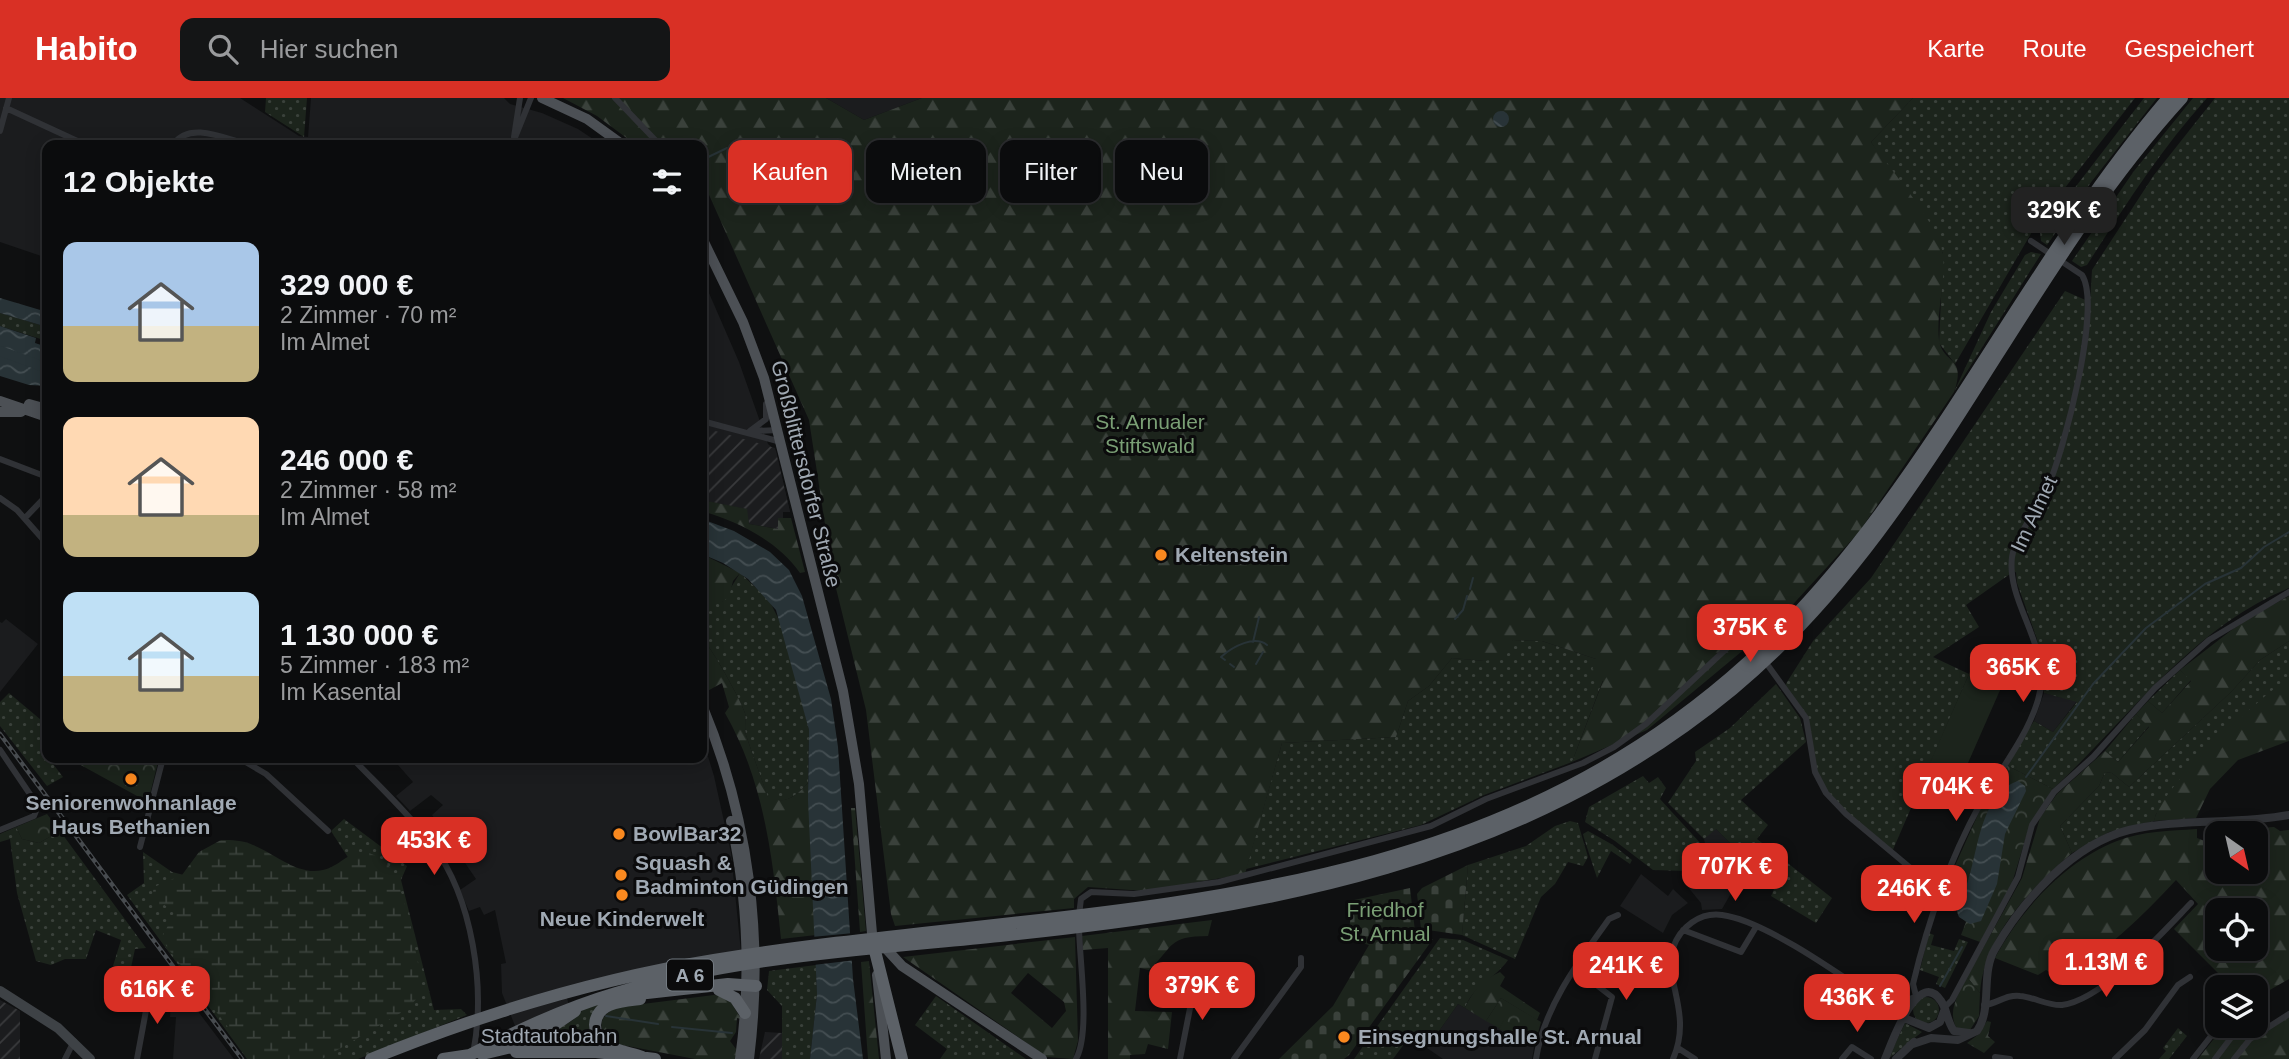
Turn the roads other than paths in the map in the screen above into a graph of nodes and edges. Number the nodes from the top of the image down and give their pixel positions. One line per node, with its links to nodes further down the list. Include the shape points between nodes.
1 (9, 98): 9 (street)
2 (512, 98): 10 (street)
3 (520, 98): 10 (street)
4 (531, 98): 16 (street)
5 (542, 98): 17 (main road, via 587,119)
6 (615, 98): 18 (street)
7 (2168, 98): 19 (highway, A 6, via 2112,167)
8 (2182, 98): 19 (highway, A 6)
9 (6, 108): 11 (street); 12 (street)
10 (516, 110): 15 (street)
11 (0, 131)
12 (75, 140)
13 (177, 140): 14 (street, via 194,132)
14 (228, 140)
15 (513, 140)
16 (513, 140)
17 (616, 140)
18 (655, 140)
19 (2068, 239): 54 (highway, A 6, via 1876,521 1813,598 1750,660 1663,729 1588,775 1410,858 1256,902)
20 (2031, 241): 49 (street, Im Almet, via 2082,275 2087,304 2071,419 2047,488 2012,556 2015,584 2040,660 2040,695 2031,720 1979,808)
21 (707, 248): 22 (main road, Großblittersdorfer Straße, via 743,322)
22 (766, 388): 27 (main road, Großblittersdorfer Straße); 29 (street, via 766,419)
23 (1, 403): 24 (main road, via 29,404); 25 (main road)
24 (42, 412)
25 (42, 413)
26 (707, 423): 28 (street)
27 (779, 430): 29 (street); 30 (main road, Großblittersdorfer Straße)
28 (735, 431): 29 (street); 30 (street)
29 (750, 431)
30 (782, 442): 48 (main road, Großblittersdorfer Straße, via 850,721)
31 (0, 459): 32 (street)
32 (42, 475)
33 (0, 498): 35 (street)
34 (42, 500): 35 (street)
35 (25, 518): 36 (street)
36 (42, 538)
37 (2289, 592): 69 (street, via 2209,640 2155,688 2105,745 2054,792 2032,825 2018,877)
38 (707, 719): 61 (main road, via 741,831 753,912)
39 (707, 737): 55 (main road, via 733,830)
40 (0, 750): 45 (street, via 38,806 34,816)
41 (162, 763): 47 (street)
42 (247, 763): 46 (street, via 266,774)
43 (357, 763): 83 (street, via 432,845 454,889 472,940 477,975)
44 (2289, 815): 67 (street, via 2141,828 2095,844 2052,877 2007,928 1990,958)
45 (0, 830)
46 (327, 831)
47 (140, 847)
48 (869, 891): 56 (main road); 82 (main road, via 876,931 892,958)
49 (1938, 891): 65 (street, Im Almet, via 1913,984); 96 (street, via 1826,793 1815,772 1806,718 1776,673 1741,635 1646,724 1614,747 1431,826 1219,882 1147,893 1091,892 1079,902 1082,1008)
50 (2191, 903): 67 (street, via 2168,929 2081,999 2059,1005 2011,995)
51 (1618, 915): 58 (street, via 1609,919)
52 (1756, 927): 53 (street, via 1735,917 1710,914); 53 (street, via 1741,952); 66 (street)
53 (1683, 930): 81 (street, via 1672,958 1681,1012)
54 (928, 938): 89 (highway, A 6, via 807,947 667,969 555,995); 90 (highway, A 6, via 641,986 567,1009)
55 (746, 942): 61 (main road); 62 (highway, via 743,965)
56 (874, 947): 93 (main road); 94 (highway)
57 (1301, 958): 98 (street, via 1301,967)
58 (1576, 969): 99 (street, via 1548,1014); 100 (street, via 1612,997)
59 (1203, 972): 97 (street, via 1195,982)
60 (2189, 977): 108 (street, via 2178,985 2146,1030)
61 (750, 986): 62 (highway); 70 (main road); 92 (main road)
62 (724, 987): 70 (highway); 83 (highway, via 596,1001 528,1043); 85 (highway, via 604,1008 595,1026 601,1041)
63 (150, 989): 88 (street)
64 (0, 991): 79 (main road)
65 (1916, 997): 66 (street, via 1894,1004); 68 (street); 69 (street, via 1931,993)
66 (1878, 1000): 72 (street)
67 (1984, 1005): 73 (street)
68 (1909, 1009): 72 (street); 74 (street)
69 (1944, 1009): 73 (street, via 1958,1033 1970,1032); 75 (street, via 1940,1022)
70 (745, 1013): 91 (main road)
71 (2289, 1014): 111 (street, via 2250,1039)
72 (1904, 1018): 74 (street); 105 (street)
73 (1982, 1022): 76 (street, via 1963,1039)
74 (1916, 1025): 75 (street)
75 (1929, 1028): 76 (street); 80 (street)
76 (1938, 1038): 80 (street)
77 (2210, 1038): 109 (street)
78 (2231, 1038): 110 (street)
79 (74, 1041): 86 (street); 87 (main road)
80 (1910, 1045): 106 (street)
81 (1678, 1048): 101 (street); 102 (street)
82 (1032, 1055): 95 (main road)
83 (477, 1056): 85 (highway, Stadtautobahn, via 565,1051); 90 (highway, Stadtautobahn)
84 (1995, 1057): 107 (street)
85 (649, 1058)
86 (65, 1059)
87 (90, 1059)
88 (137, 1059)
89 (371, 1059)
90 (452, 1059)
91 (740, 1059)
92 (749, 1059)
93 (886, 1059)
94 (902, 1059)
95 (1042, 1059)
96 (1076, 1059)
97 (1180, 1059)
98 (1234, 1059)
99 (1536, 1059)
100 (1595, 1059)
101 (1673, 1059)
102 (1695, 1059)
103 (1842, 1059): 104 (street, via 1852,1047)
104 (1871, 1059)
105 (1885, 1059)
106 (1896, 1059)
107 (2010, 1059)
108 (2115, 1059)
109 (2193, 1059)
110 (2215, 1059)
111 (2234, 1059)

